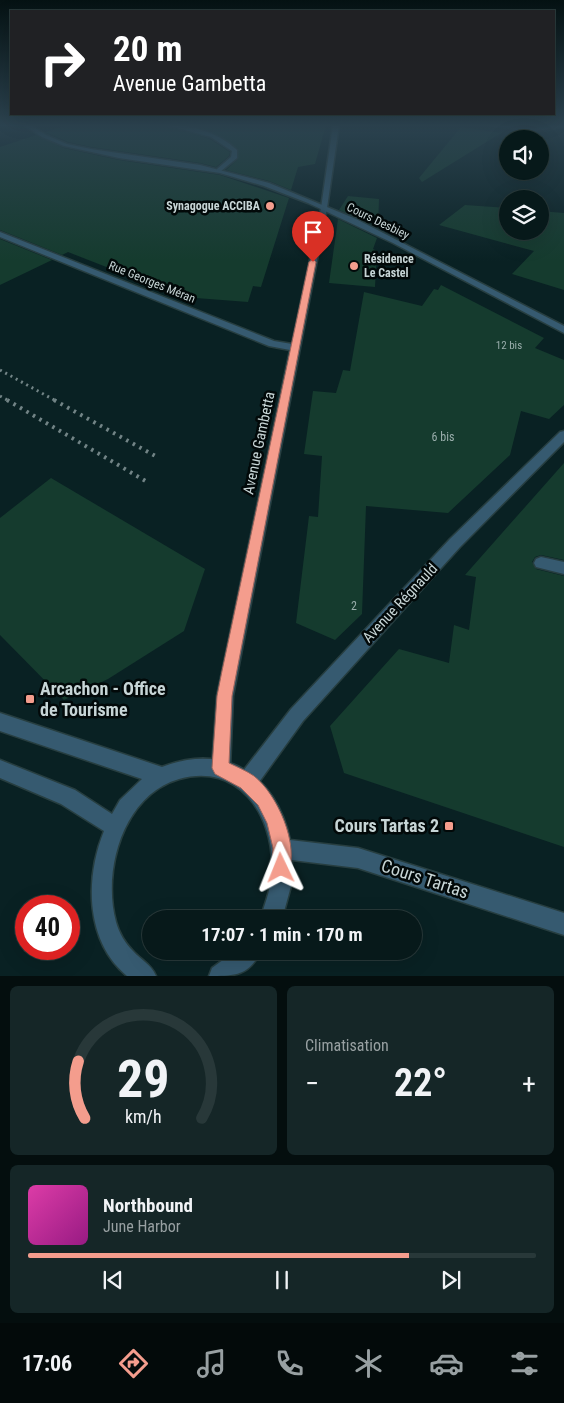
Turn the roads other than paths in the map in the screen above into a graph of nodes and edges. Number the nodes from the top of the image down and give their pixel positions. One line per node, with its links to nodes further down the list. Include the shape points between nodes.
1 (221, 171): 3 (street, Cours Desbiey, via 286,191)
2 (329, 171): 3 (street, Avenue Gambetta)
3 (324, 208): 5 (street, Cours Desbiey, via 432,260); 6 (street, Avenue Gambetta)
4 (0, 234): 6 (street, Rue Georges Méran, via 272,344)
5 (564, 330)
6 (296, 348): 11 (street, Avenue Gambetta, via 224,696)
7 (564, 434): 14 (street, Avenue Régnauld, via 455,543 304,708)
8 (541, 563): 9 (street)
9 (564, 568)
10 (0, 722): 13 (street)
11 (221, 768): 13 (street, via 201,765); 14 (street)
12 (0, 770): 15 (street, via 68,797)
13 (161, 776): 15 (street, via 128,806)
14 (247, 782): 16 (street, via 264,799 276,821)
15 (115, 827): 20 (street, via 103,860 100,895 107,930 124,958)
16 (282, 848): 17 (street, via 281,886); 18 (street, Cours Tartas, via 358,858)
17 (274, 910)
18 (564, 924)
19 (242, 960): 21 (street)
20 (145, 976)
21 (220, 976)

